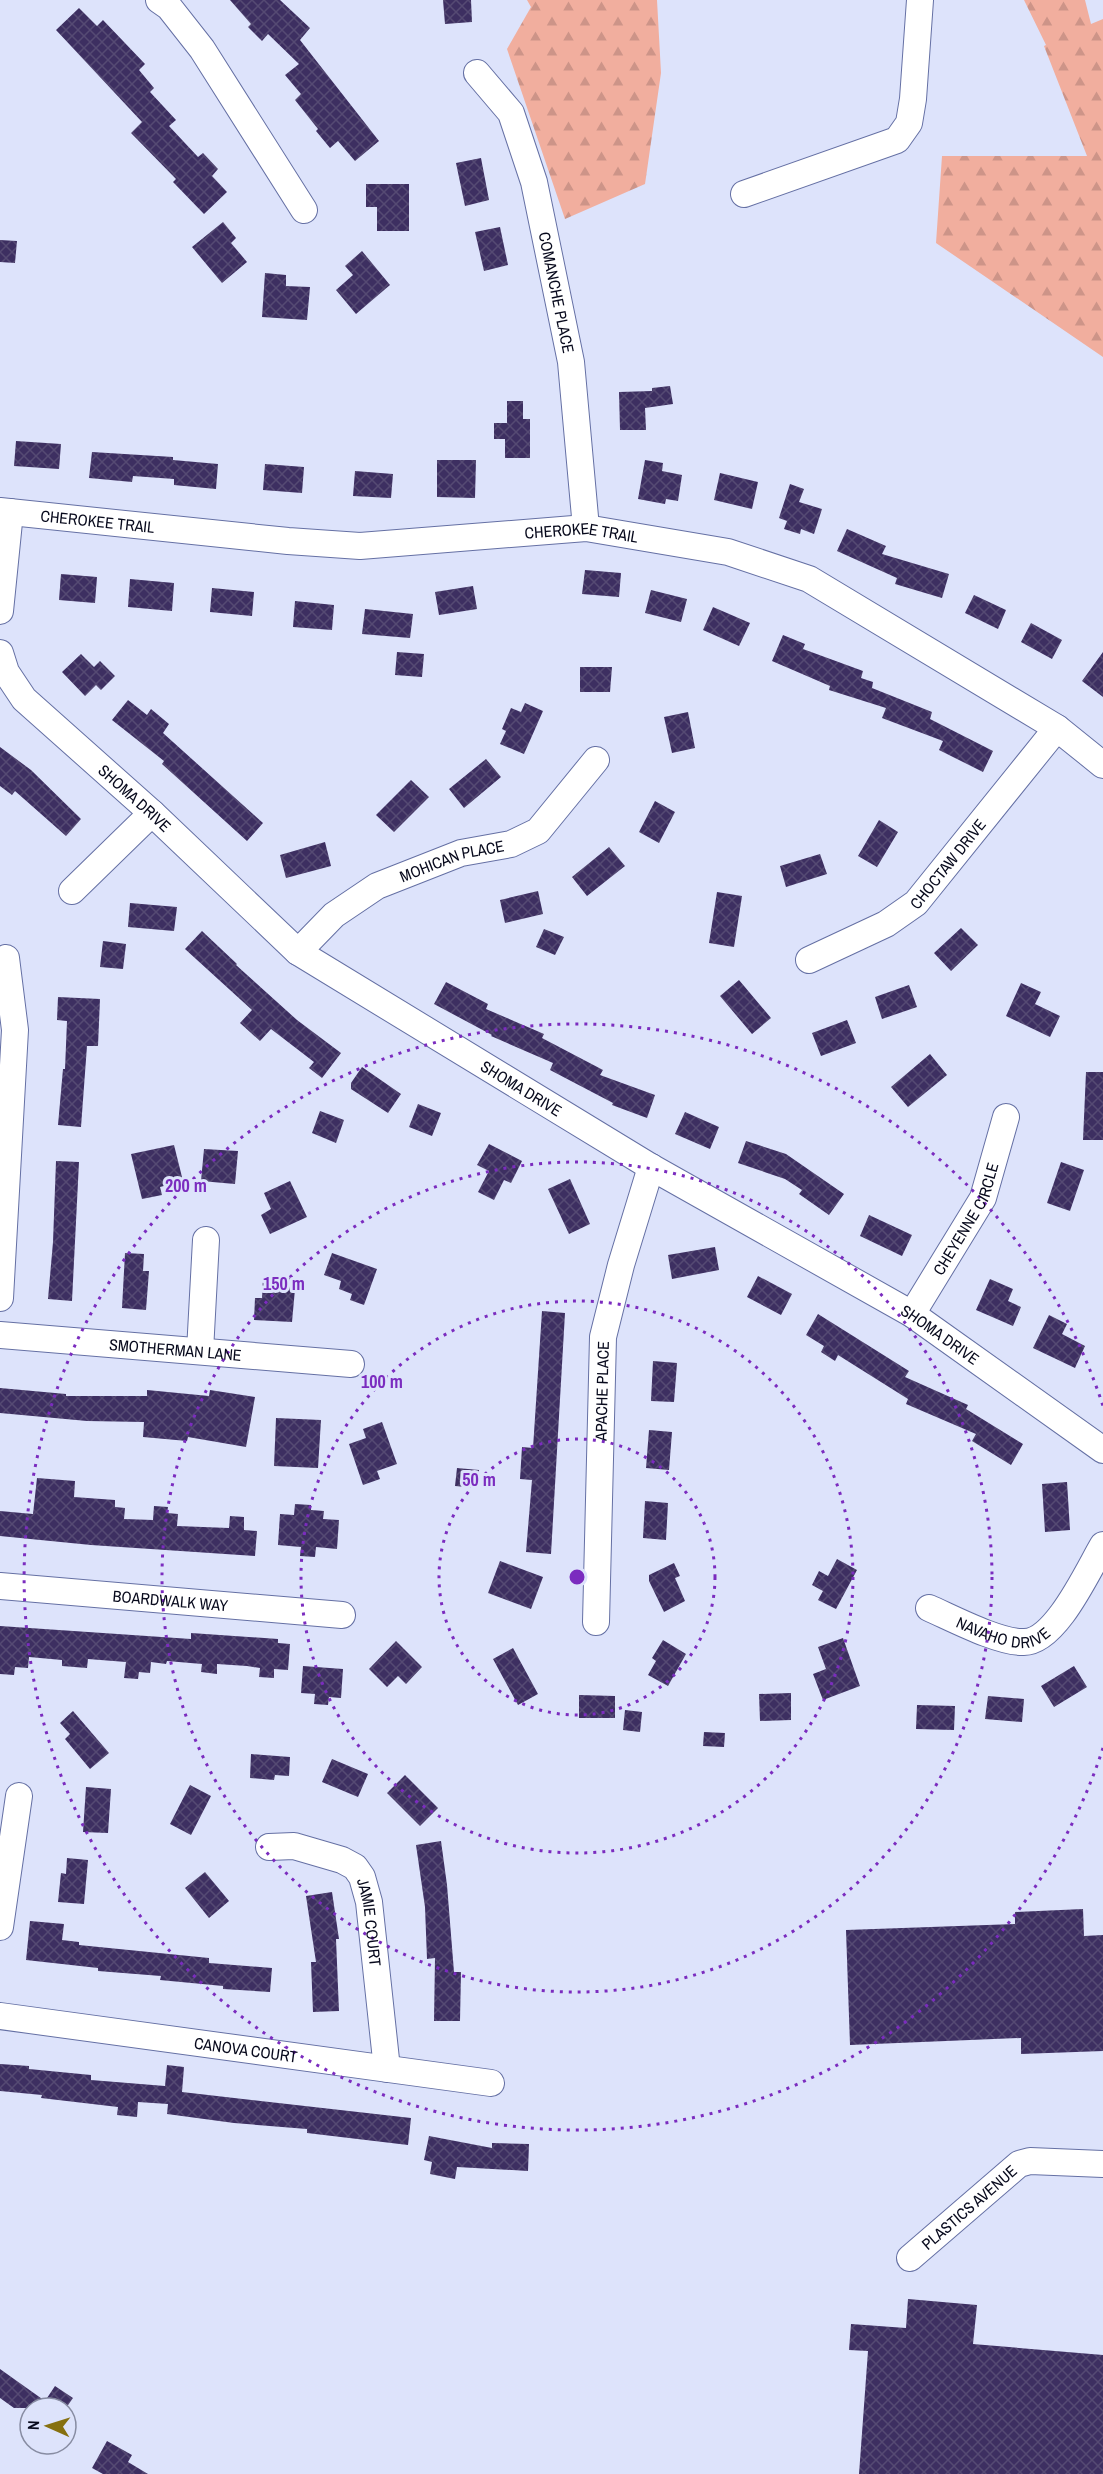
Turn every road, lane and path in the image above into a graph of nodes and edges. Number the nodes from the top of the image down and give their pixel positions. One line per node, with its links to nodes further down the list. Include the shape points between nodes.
1 (159, 0): 5 (street, via 170,7 202,49)
2 (920, 0): 4 (street, via 913,99 909,123 897,140)
3 (477, 73): 7 (street, COMANCHE PLACE, via 511,113 534,182 571,362)
4 (744, 194)
5 (304, 210)
6 (5, 511): 7 (street, CHEROKEE TRAIL, via 360,546); 8 (street)
7 (586, 528): 10 (street, CHEROKEE TRAIL, via 728,552 809,579)
8 (0, 611)
9 (0, 653): 13 (street, SHOMA DRIVE, via 6,672 24,699)
10 (1057, 728): 12 (street, CHEROKEE TRAIL); 17 (street, CHOCTAW DRIVE, via 916,903 886,924)
11 (596, 760): 15 (street, MOHICAN PLACE, via 538,831 511,844 461,853 377,886 334,915)
12 (1103, 765)
13 (152, 813): 14 (street); 15 (street, SHOMA DRIVE)
14 (72, 891)
15 (298, 952): 19 (street, SHOMA DRIVE)
16 (6, 958): 21 (street, via 15,1030)
17 (809, 960)
18 (1006, 1117): 22 (street, CHEYENNE CIRCLE, via 983,1198)
19 (651, 1167): 22 (street, SHOMA DRIVE); 31 (street, APACHE PLACE, via 603,1337)
20 (206, 1240): 24 (street)
21 (0, 1298)
22 (912, 1314): 26 (street, SHOMA DRIVE)
23 (0, 1335): 24 (street, SMOTHERMAN LANE)
24 (200, 1351): 25 (street, SMOTHERMAN LANE)
25 (351, 1364)
26 (1103, 1450)
27 (1103, 1545): 29 (street, NAVAHO DRIVE, via 1063,1613 1051,1629 1032,1640 1007,1639)
28 (0, 1586): 30 (street, BOARDWALK WAY)
29 (928, 1608)
30 (342, 1615)
31 (596, 1622)
32 (19, 1796): 34 (street)
33 (269, 1847): 36 (street, JAMIE COURT, via 294,1846 342,1860 356,1867 362,1877 369,1902)
34 (0, 1927)
35 (0, 2016): 36 (street, CANOVA COURT)
36 (387, 2069): 37 (street, CANOVA COURT)
37 (491, 2083)
38 (1103, 2164): 39 (street, PLASTICS AVENUE, via 1019,2164)
39 (910, 2258)

